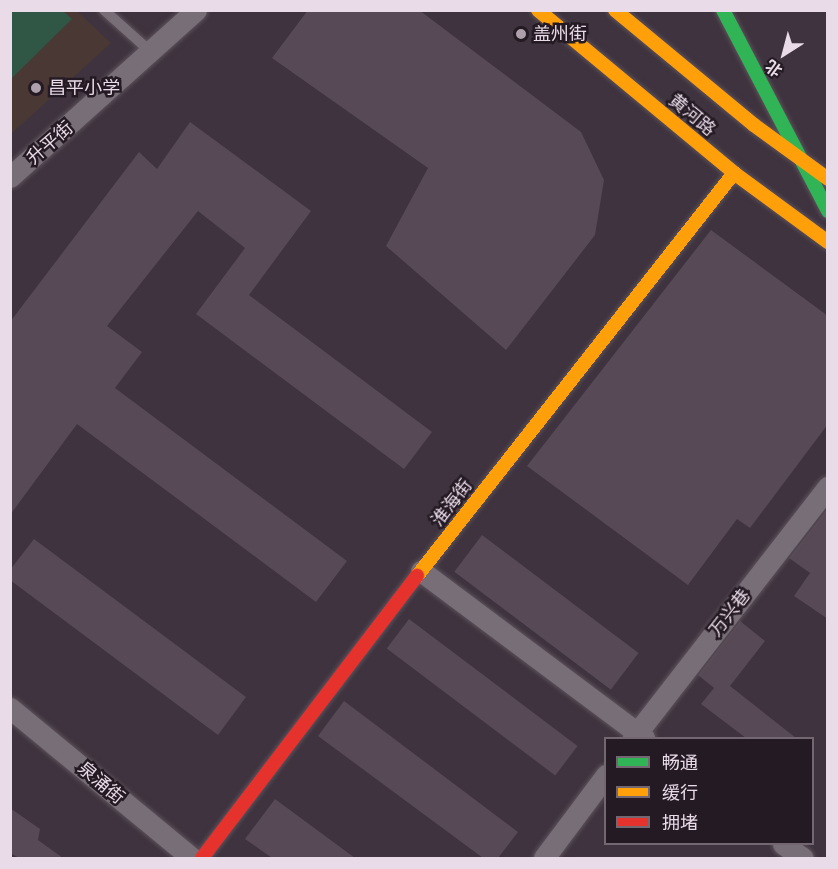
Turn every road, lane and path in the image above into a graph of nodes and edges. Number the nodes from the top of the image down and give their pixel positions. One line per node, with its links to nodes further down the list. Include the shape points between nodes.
1 (104, 10): 6 (lane)
2 (196, 10): 6 (street, 升平街)
3 (538, 10): 8 (street, 黄河路)
4 (615, 10): 7 (street, 黄河路)
5 (723, 10): 7 (street)
6 (152, 53): 9 (street, 升平街)
7 (797, 158): 10 (street, 黄河路); 11 (street)
8 (734, 173): 12 (street, 黄河路); 14 (street, 淮海街)
9 (10, 177)
10 (828, 179)
11 (828, 211)
12 (828, 242)
13 (828, 487): 16 (street, 万兴巷)
14 (421, 570): 16 (street); 20 (street, 淮海街)
15 (10, 708): 19 (street, 泉涌街)
16 (638, 737)
17 (604, 778): 21 (street)
18 (786, 845): 22 (street)
19 (192, 858)
20 (202, 858)
21 (544, 858)
22 (803, 858)

